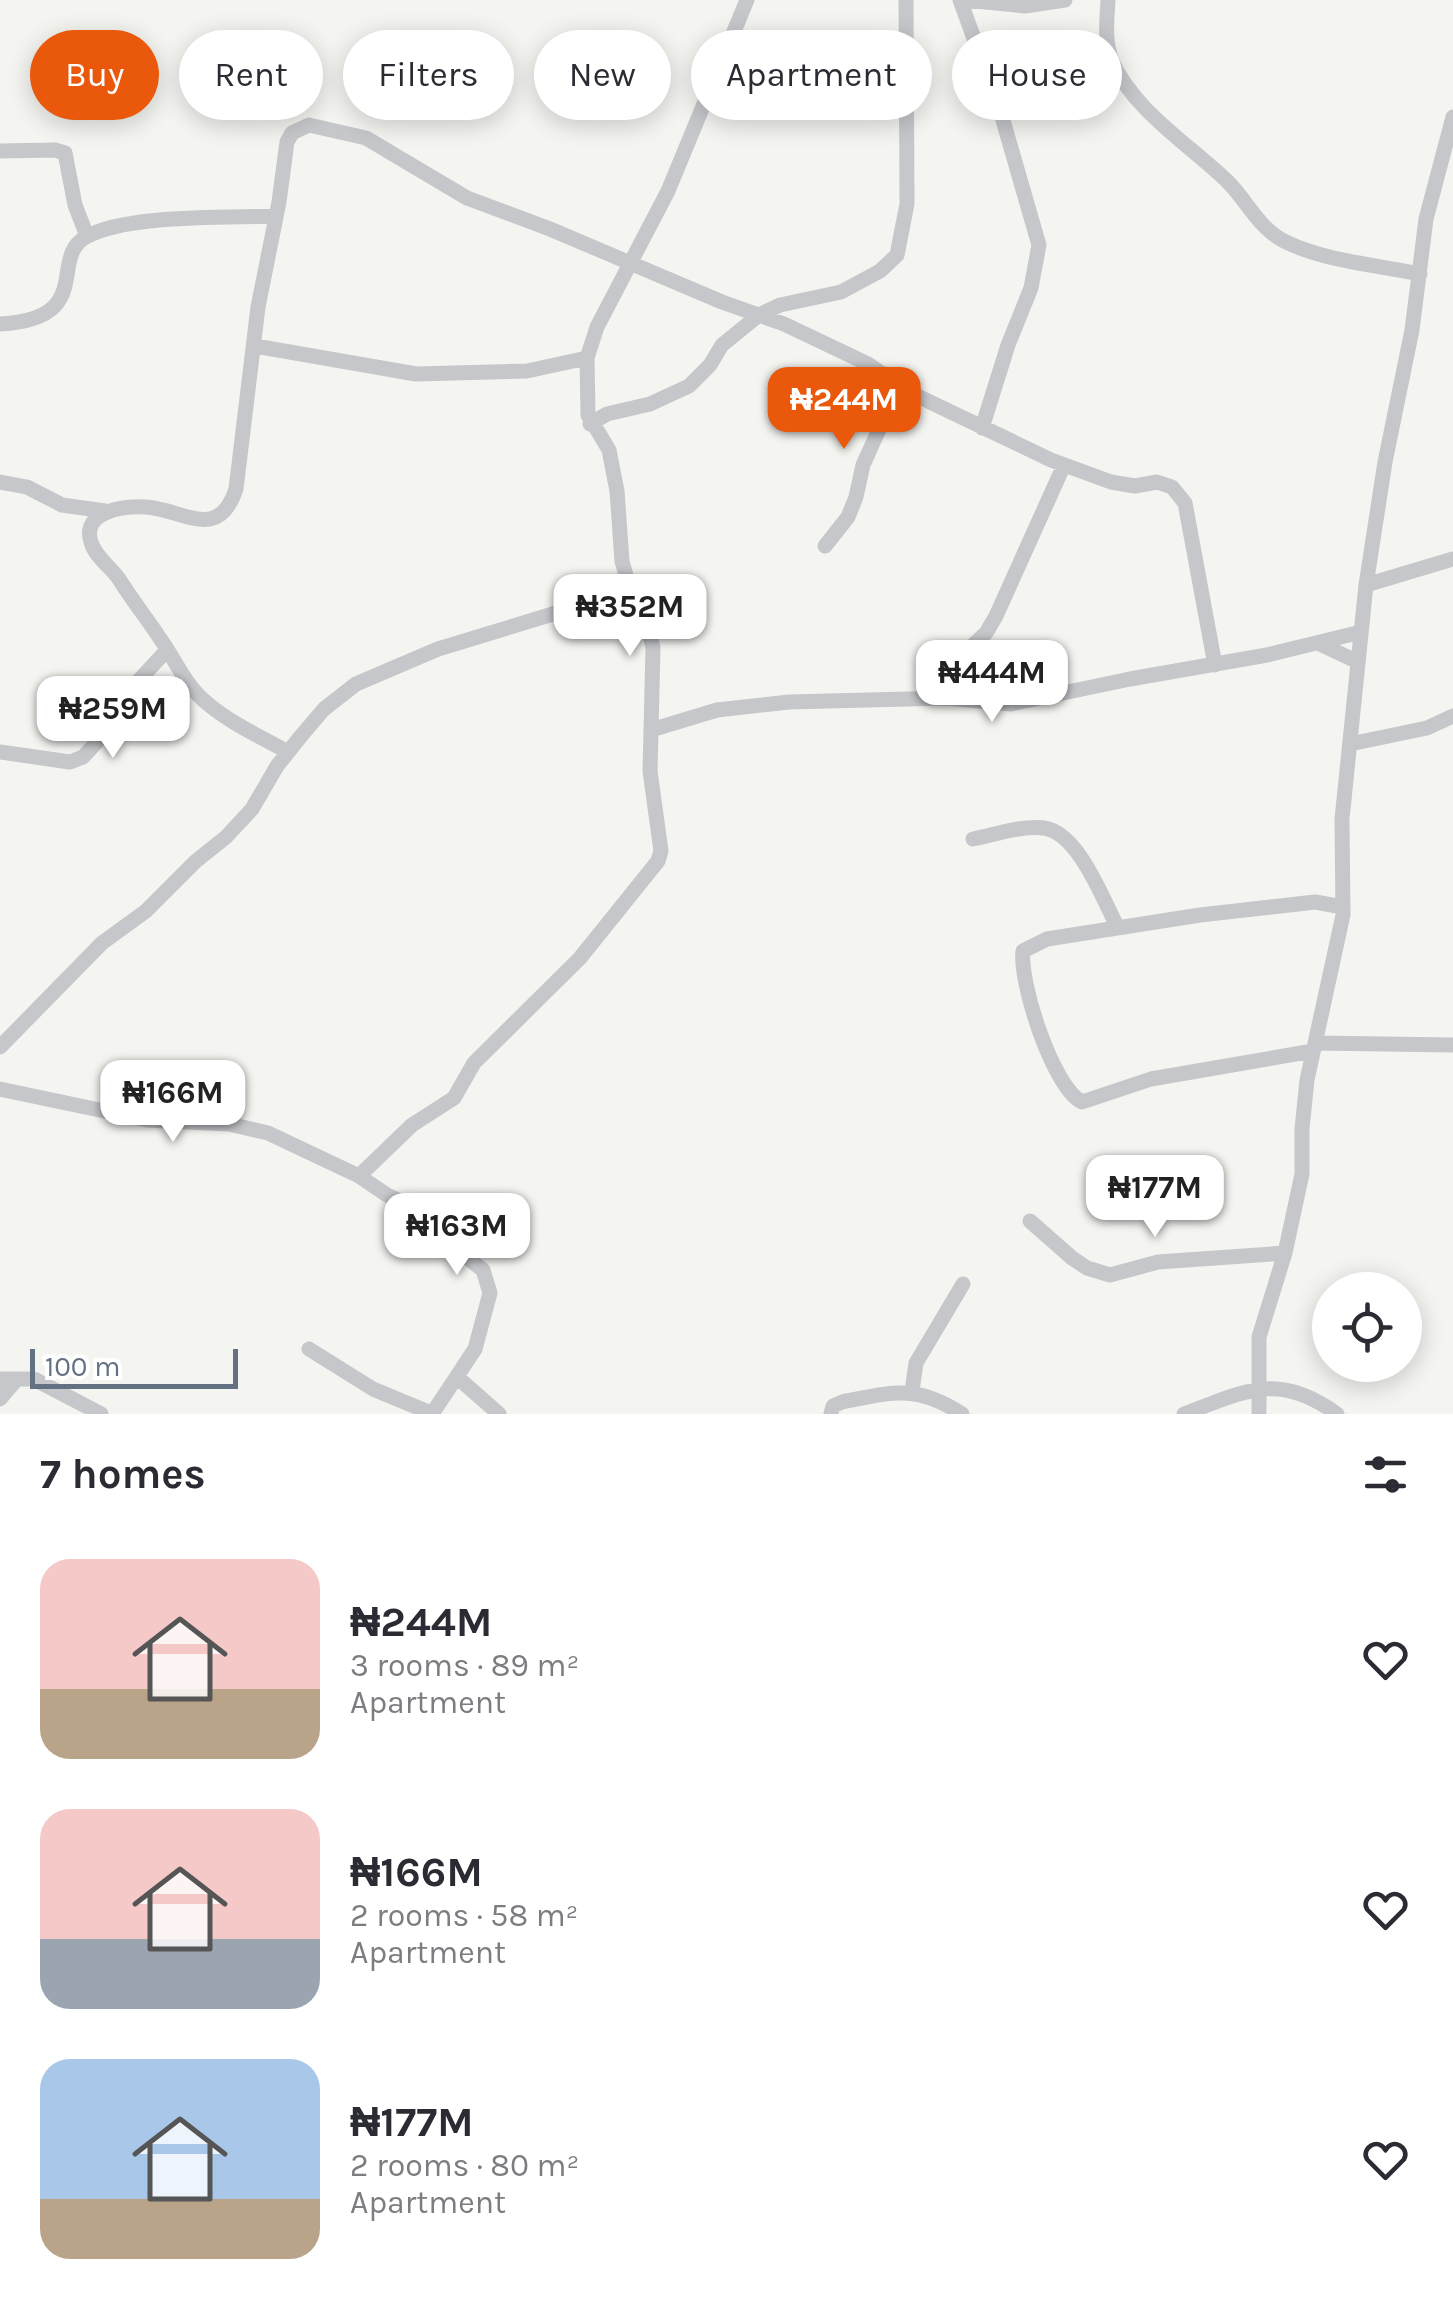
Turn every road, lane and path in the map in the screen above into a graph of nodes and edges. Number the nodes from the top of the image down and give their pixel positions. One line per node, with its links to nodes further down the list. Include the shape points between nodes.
1 (747, 0): 11 (street, via 668,191)
2 (906, 0): 13 (street, via 906,204 897,255 841,292)
3 (963, 0): 4 (street); 19 (street, via 1039,245 1031,288)
4 (978, 0): 5 (street, via 1024,6)
5 (1064, 0)
6 (1108, 0): 12 (street, via 1107,40 1126,83 1170,133 1230,184 1267,231 1302,249)
7 (1453, 117): 12 (street, via 1426,219)
8 (0, 150): 10 (street, via 66,153)
9 (276, 216): 10 (street, via 122,225); 11 (street, via 292,132 322,126 366,138 467,198); 15 (street)
10 (87, 236): 14 (street, via 69,258 61,299 42,316)
11 (628, 265): 13 (street); 16 (street)
12 (1420, 274): 26 (street)
13 (759, 315): 17 (street, via 868,364); 18 (street, via 722,344 689,386)
14 (0, 324)
15 (254, 346): 16 (street, via 416,374 527,371); 22 (street, via 230,506 202,520 148,506)
16 (587, 358): 18 (street)
17 (906, 391): 19 (street); 23 (street, via 886,414 848,517)
18 (590, 424): 25 (street, via 612,463)
19 (982, 428): 20 (street)
20 (1064, 465): 31 (street, via 1111,482 1158,482 1185,504); 32 (street, via 996,616 965,653)
21 (0, 482): 22 (street, via 28,487 62,505)
22 (106, 511): 29 (street, via 91,528 90,542)
23 (825, 546)
24 (1453, 559): 26 (street)
25 (628, 583): 34 (street, via 653,648); 37 (street, via 356,684)
26 (1366, 585): 27 (street)
27 (1361, 632): 28 (street); 30 (street)
28 (1320, 644): 30 (street); 31 (street)
29 (168, 650): 36 (street, via 82,757 70,762); 37 (street, via 185,682 207,703)
30 (1358, 662): 35 (street)
31 (1215, 665): 32 (street, via 1011,704)
32 (962, 699): 34 (street, via 789,702 716,710)
33 (1453, 716): 35 (street)
34 (651, 730): 45 (street, via 662,851 650,875 580,958 474,1063 454,1098 412,1125)
35 (1350, 744): 39 (street)
36 (0, 752)
37 (288, 752): 42 (street, via 226,837 102,943)
38 (973, 839): 40 (street, via 1037,827 1058,832 1086,864)
39 (1343, 907): 40 (street, via 1300,903); 43 (street)
40 (1118, 928): 43 (street, via 1023,951 1021,966 1044,1046 1075,1098 1082,1102 1152,1080)
41 (1453, 1045): 43 (street)
42 (0, 1047)
43 (1314, 1047): 47 (street, via 1302,1174)
44 (0, 1088): 45 (street, via 147,1120 255,1130)
45 (358, 1176): 50 (street, via 449,1230 483,1270 488,1305 476,1349)
46 (1030, 1221): 47 (street, via 1072,1258 1110,1275 1158,1262)
47 (1284, 1253): 53 (street, via 1259,1337)
48 (963, 1284): 52 (street, via 916,1363)
49 (309, 1348): 56 (street, via 374,1389)
50 (458, 1377): 56 (street); 57 (street)
51 (8, 1379): 54 (street); 55 (street, via 34,1380)
52 (912, 1391): 58 (street, via 842,1402); 59 (street)
53 (1257, 1391): 60 (street); 61 (street); 62 (street, via 1295,1390)
54 (0, 1399)
55 (101, 1414)
56 (433, 1414)
57 (499, 1414)
58 (831, 1414)
59 (962, 1414)
60 (1184, 1414)
61 (1259, 1414)
62 (1337, 1414)

